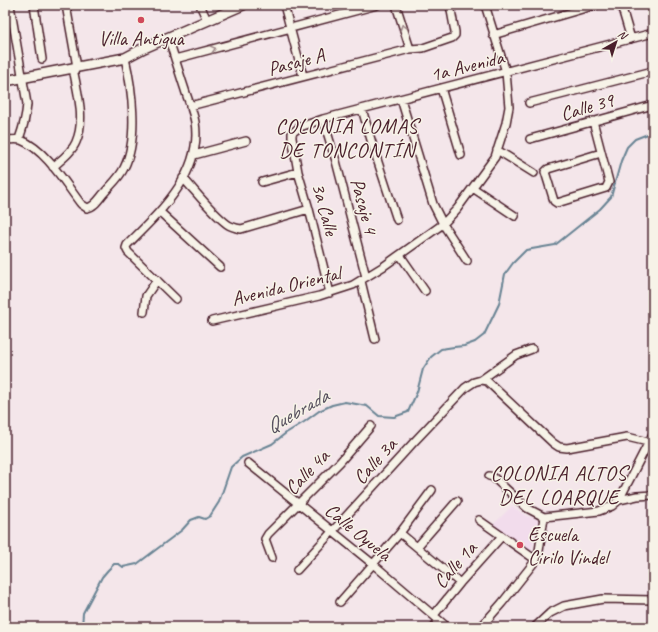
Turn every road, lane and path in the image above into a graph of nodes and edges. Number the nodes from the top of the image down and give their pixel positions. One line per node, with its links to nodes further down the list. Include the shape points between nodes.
1 (10, 5): 27 (street)
2 (34, 5): 21 (street)
3 (66, 5): 23 (street)
4 (200, 5): 13 (street)
5 (244, 5): 13 (main road)
6 (284, 5): 14 (street)
7 (377, 5): 14 (street)
8 (396, 5): 19 (street, one-way to 8)
9 (450, 5): 19 (street, Pasaje A, via 455,35 423,48)
10 (485, 5): 16 (street, Avenida Oriental)
11 (596, 5): 16 (street)
12 (621, 5): 18 (street)
13 (207, 20): 17 (main road)
14 (292, 29): 22 (street, one-way to 14); 26 (street)
15 (653, 34): 18 (street, 1a Avenida)
16 (493, 35): 25 (street, Avenida Oriental)
17 (168, 37): 20 (main road); 22 (street)
18 (631, 39): 25 (street, 1a Avenida)
19 (410, 49): 26 (street, Pasaje A)
20 (125, 58): 23 (main road); 46 (street, via 133,135 124,168 93,206 87,208 84,208)
21 (42, 59)
22 (175, 59): 33 (street)
23 (75, 67): 27 (main road); 46 (street, via 81,118 80,131 76,143 68,154)
24 (653, 71): 31 (street)
25 (506, 72): 29 (street, 1a Avenida); 42 (street, Avenida Oriental, via 509,107)
26 (303, 76): 33 (street, Pasaje A)
27 (21, 77): 28 (main road); 38 (street, via 26,114)
28 (5, 81)
29 (441, 88): 30 (street, 1a Avenida); 45 (street)
30 (401, 99): 34 (street, 1a Avenida); 56 (street, via 433,204)
31 (530, 103)
32 (653, 105): 36 (street, Calle 39)
33 (190, 106): 44 (street, via 196,134)
34 (362, 109): 35 (street, 1a Avenida); 55 (street)
35 (323, 119): 37 (street, 1a Avenida, via 300,127); 60 (street, Pasaje 4, via 336,161)
36 (593, 121): 39 (street, Calle 39); 43 (street)
37 (292, 134): 47 (street, 3a Calle)
38 (19, 139): 40 (street); 46 (street, via 38,151)
39 (530, 139)
40 (5, 140)
41 (246, 141): 44 (street)
42 (497, 150): 48 (street); 51 (street, Avenida Oriental, via 495,157)
43 (601, 153): 43 (street, via 609,182 606,188 557,203 554,201 545,172)
44 (194, 155): 49 (street)
45 (461, 155)
46 (53, 168)
47 (298, 172): 50 (street); 52 (street, 3a Calle)
48 (534, 173)
49 (183, 178): 52 (street, via 227,224 234,228 241,229); 53 (street)
50 (262, 182)
51 (473, 188): 54 (street); 56 (street, Avenida Oriental)
52 (309, 209): 63 (street, 3a Calle)
53 (160, 212): 59 (street); 61 (street, via 126,248)
54 (515, 216)
55 (397, 220)
56 (443, 224): 57 (street, Avenida Oriental); 58 (street)
57 (400, 255): 60 (street, Avenida Oriental); 62 (street)
58 (467, 261)
59 (220, 267)
60 (364, 279): 63 (street, Avenida Oriental); 67 (street, Pasaje 4)
61 (157, 280): 64 (street); 65 (street, via 146,296)
62 (425, 292)
63 (330, 293): 66 (street, Avenida Oriental)
64 (176, 299)
65 (144, 312)
66 (212, 321)
67 (374, 339)
68 (532, 349): 69 (street, Calle 3a, via 516,355)
69 (481, 380): 72 (street, via 487,381 558,447 567,448 626,438); 82 (street, Calle 3a, via 466,388)
70 (371, 426): 79 (street, Calle 4a)
71 (653, 434): 72 (street)
72 (648, 442): 77 (street)
73 (248, 463): 79 (street, Calle Oyuela)
74 (489, 476): 80 (street, via 527,508)
75 (432, 490): 83 (street)
76 (653, 495): 77 (street)
77 (619, 500): 80 (street, via 599,511)
78 (458, 501): 85 (street)
79 (297, 505): 82 (street, Calle Oyuela); 86 (street, Calle 4a, via 265,539)
80 (544, 517): 87 (street)
81 (479, 520): 84 (street)
82 (333, 533): 88 (street, Calle Oyuela); 89 (street, Calle 3a)
83 (400, 533): 85 (street); 88 (street)
84 (502, 536): 87 (street); 90 (street, Calle 1a)
85 (417, 547): 90 (street)
86 (272, 558)
87 (536, 560): 96 (street)
88 (373, 564): 92 (street); 93 (street, Calle Oyuela)
89 (297, 570)
90 (460, 583): 93 (street, Calle 1a)
91 (653, 600): 97 (street, via 603,599 564,606 550,613)
92 (340, 602)
93 (437, 618): 94 (street, Calle 1a); 95 (street, Calle Oyuela)
94 (434, 627)
95 (447, 627)
96 (481, 627)
97 (535, 627)

